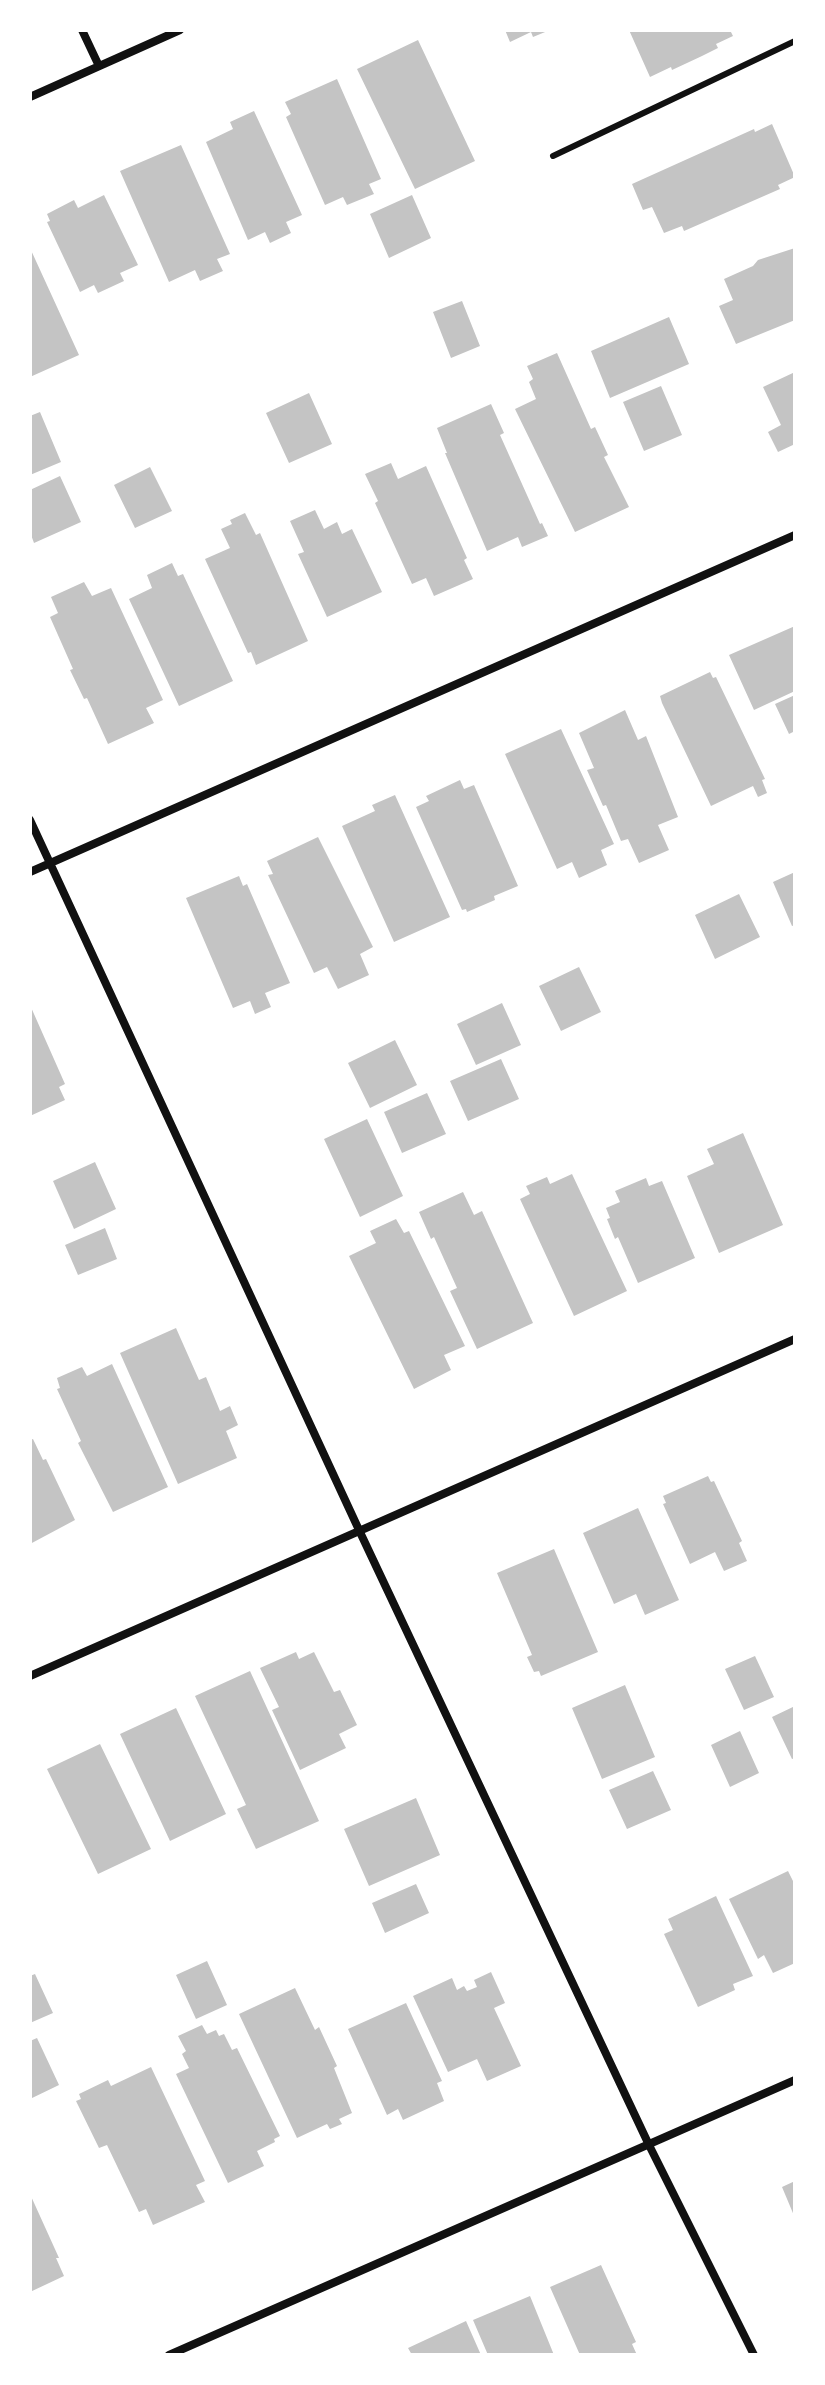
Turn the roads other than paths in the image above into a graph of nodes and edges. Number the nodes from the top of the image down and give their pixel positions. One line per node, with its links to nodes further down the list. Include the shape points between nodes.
1 (82, 30): 4 (street)
2 (180, 30): 4 (street)
3 (795, 41): 6 (lane)
4 (99, 66): 5 (street)
5 (30, 97)
6 (553, 156)
7 (795, 535): 9 (street)
8 (30, 820): 9 (street)
9 (50, 863): 10 (street); 12 (street)
10 (30, 872)
11 (795, 1339): 12 (street)
12 (359, 1530): 13 (street); 15 (street)
13 (30, 1676)
14 (795, 2080): 15 (street)
15 (649, 2145): 16 (street); 17 (street)
16 (169, 2355)
17 (754, 2355)

